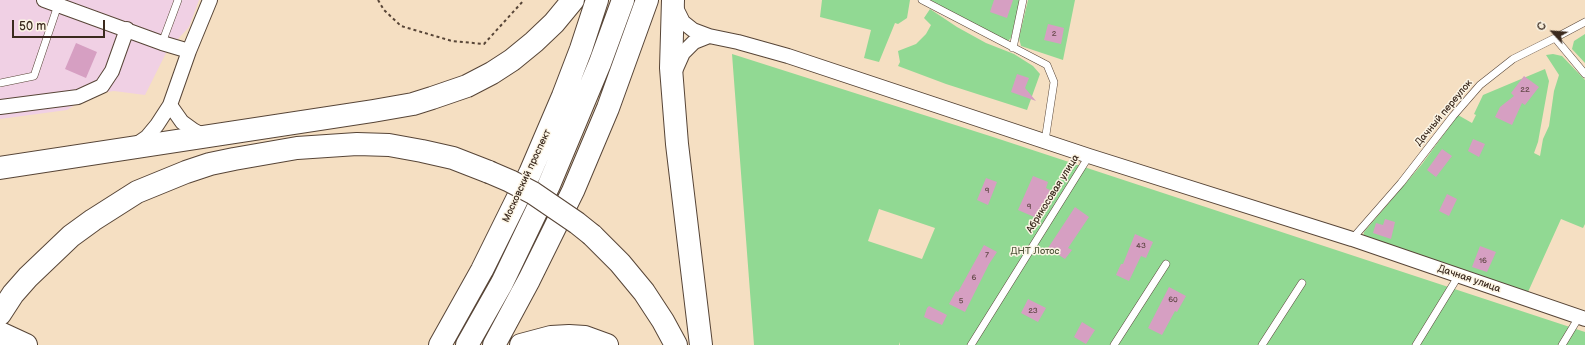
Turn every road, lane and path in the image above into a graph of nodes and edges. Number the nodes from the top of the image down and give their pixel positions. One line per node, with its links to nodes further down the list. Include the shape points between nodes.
1 (44, 0): 14 (street)
2 (178, 0): 19 (lane)
3 (210, 0): 21 (street)
4 (378, 0): 5 (path, via 384,10 401,26 452,41 484,44)
5 (524, 0)
6 (573, 0): 27 (highway, via 554,23 512,60 460,88 406,105)
7 (597, 0): 40 (highway, Московский проспект, via 576,63 533,166 482,270)
8 (623, 0): 41 (highway, via 597,71 549,185 502,282)
9 (647, 0): 42 (highway, via 606,114 572,191 530,280)
10 (672, 0): 24 (highway)
11 (676, 0): 17 (street, Дачная улица, via 677,10 683,22 693,30)
12 (922, 0): 20 (lane)
13 (1023, 0): 20 (lane)
14 (58, 5): 16 (street); 23 (lane, via 34,76)
15 (1585, 22): 18 (lane, Дачный переулок)
16 (127, 29): 19 (street); 26 (street, via 112,71 102,86 78,97)
17 (709, 36): 24 (street, via 694,42 683,53 676,66); 28 (street, Дачная улица, via 788,56)
18 (1555, 38): 22 (lane); 32 (lane, Дачный переулок, via 1513,59 1480,85)
19 (162, 43): 21 (street)
20 (1013, 48): 28 (lane, via 1047,65 1054,82)
21 (189, 51): 25 (street)
22 (1585, 74)
23 (0, 83)
24 (672, 85): 46 (highway, via 676,144)
25 (170, 105): 27 (street, via 182,122); 29 (street, via 157,126)
26 (0, 107)
27 (206, 137): 29 (highway)
28 (1045, 141): 30 (street, Дачная улица)
29 (132, 148): 31 (highway)
30 (1089, 156): 32 (street, Дачная улица); 47 (lane, Абрикосовая улица)
31 (0, 168)
32 (1352, 239): 34 (street, Дачная улица)
33 (1166, 264): 48 (lane)
34 (1459, 275): 37 (street, Дачная улица); 50 (lane)
35 (1302, 283): 49 (lane)
36 (0, 314): 45 (highway, bridge, via 13,294 71,236 116,204 138,192 186,172 234,159 297,148 357,144 389,145 452,158 489,172 533,193 577,223 620,263 644,292)
37 (1582, 318): 51 (lane)
38 (0, 333): 39 (highway)
39 (26, 345)
40 (440, 345)
41 (467, 345)
42 (494, 345)
43 (521, 345): 44 (highway, via 551,337 569,336 584,337)
44 (607, 345)
45 (676, 345)
46 (701, 345)
47 (971, 345)
48 (1114, 345)
49 (1262, 345)
50 (1416, 345)
51 (1562, 345)

